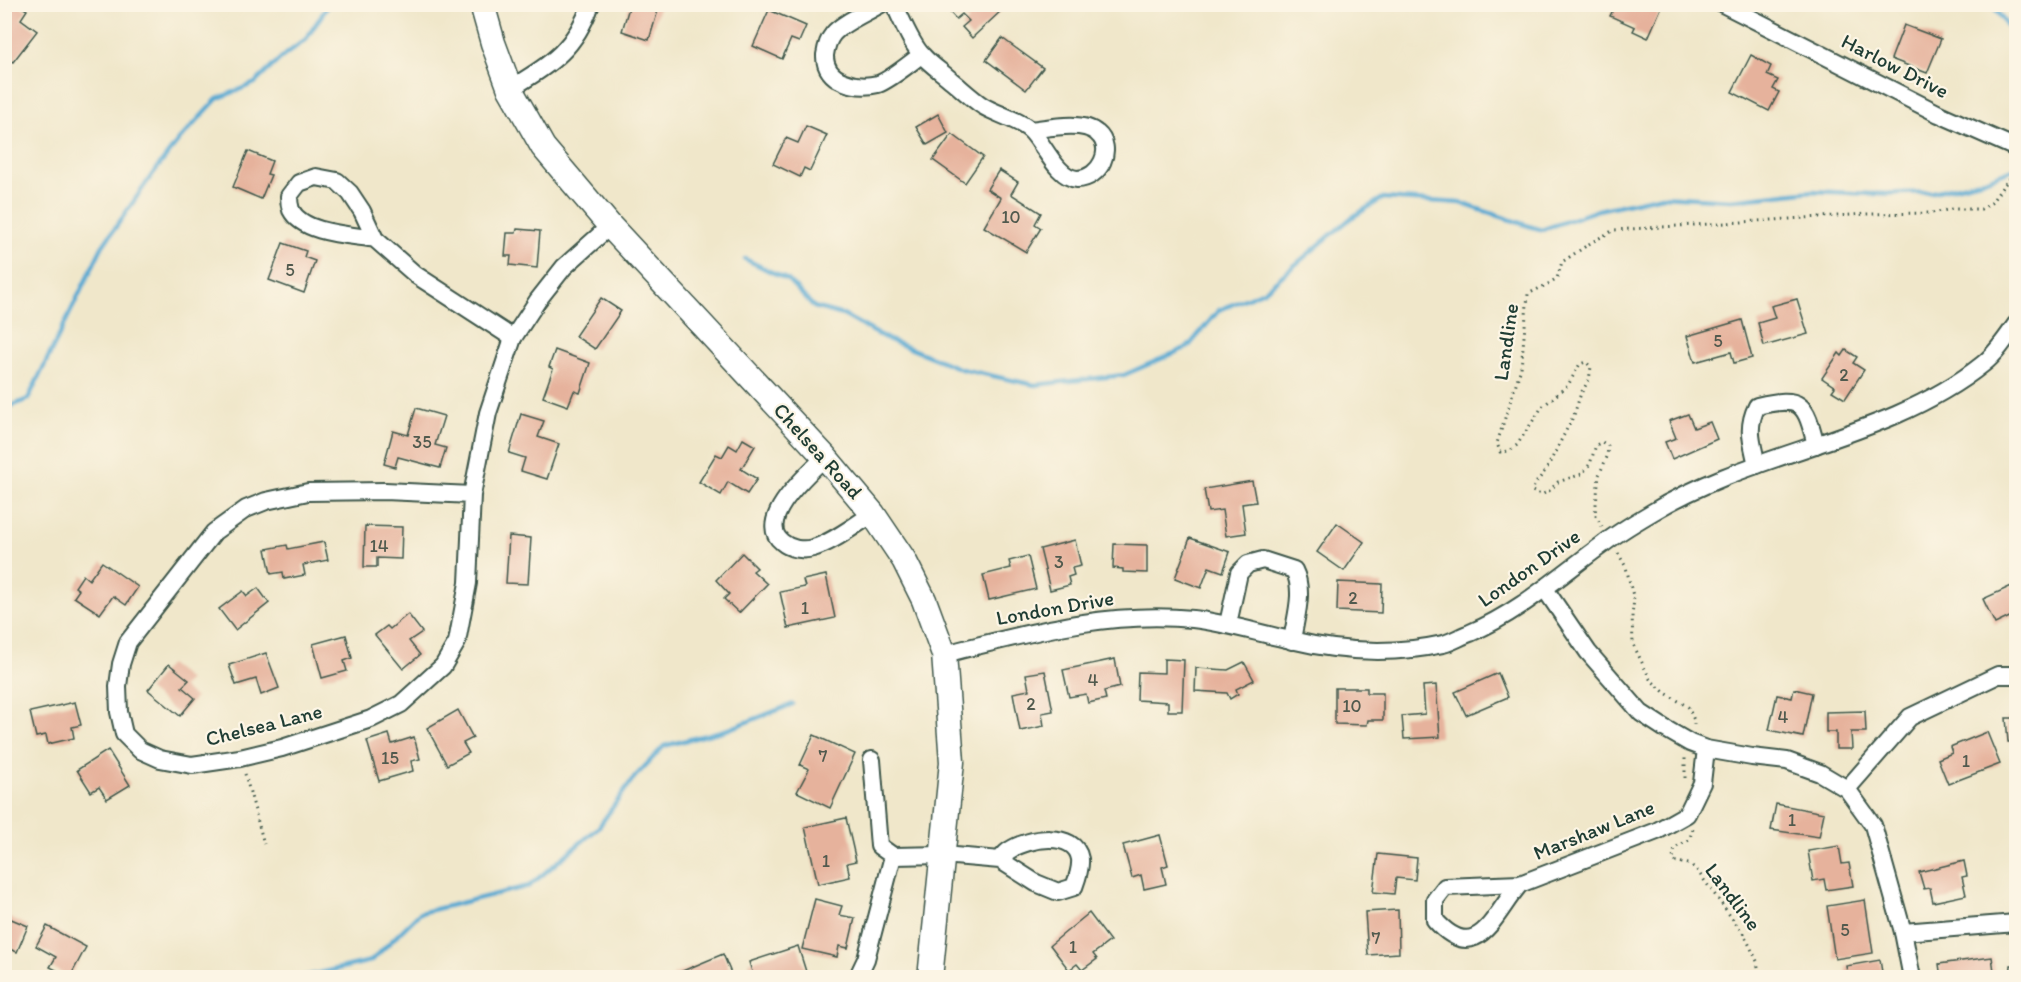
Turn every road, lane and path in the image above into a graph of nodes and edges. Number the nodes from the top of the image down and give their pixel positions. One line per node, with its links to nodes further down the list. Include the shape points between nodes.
1 (482, 4): 7 (street, Chelsea Road)
2 (591, 4): 7 (street, via 576,38 553,62)
3 (881, 4): 6 (street, via 835,31 826,51 828,72 852,84 879,84)
4 (894, 4): 6 (street)
5 (1723, 4): 9 (street, Harlow Drive, via 1939,114)
6 (921, 55): 8 (street, via 982,105)
7 (510, 89): 11 (street, Chelsea Road, via 543,147)
8 (1030, 130)
9 (2016, 148)
10 (2016, 172): 20 (path, Landline, via 1991,203 1981,209 1614,230 1562,262 1557,278 1527,294 1521,368 1497,443 1500,452 1510,451 1542,407 1568,385 1580,364 1591,367 1574,415 1532,491 1541,495 1558,482 1582,474 1596,445 1602,442 1609,451 1599,475 1595,514)
11 (610, 226): 14 (street, Chelsea Lane, via 564,267); 16 (street, Chelsea Road)
12 (375, 239): 12 (street, via 362,211 337,181 316,177 299,183 289,196 291,211 312,228); 14 (street, via 416,275)
13 (2016, 324): 15 (street, London Drive, via 1985,363 1941,394)
14 (513, 338): 18 (street, Chelsea Lane, via 488,413)
15 (1816, 445): 17 (street, London Drive); 17 (street, via 1808,416 1799,405 1784,400 1757,406 1750,432)
16 (825, 457): 19 (street, Chelsea Road); 19 (street, via 789,492 775,518 775,531 781,542 796,549 812,548)
17 (1757, 465): 22 (street, London Drive, via 1702,486 1653,511)
18 (472, 495): 29 (street, Chelsea Lane, via 468,583 457,642 443,666 401,704 371,719); 29 (street, Chelsea Lane, via 308,492 246,509 214,532 128,642 118,686 119,712 124,734 140,750 160,759 192,765)
19 (873, 514): 25 (street, Chelsea Road, via 904,560)
20 (1606, 534)
21 (1615, 546): 27 (path, via 1626,567 1634,600 1633,644 1650,679 1688,707 1694,720)
22 (1545, 589): 24 (street, London Drive, via 1493,623 1445,643 1382,652); 28 (street, via 1588,651 1641,713)
23 (1228, 624): 24 (street, London Drive); 24 (street, via 1239,573 1248,564 1263,560 1294,570 1299,580); 25 (street, London Drive, via 1123,617 1063,625)
24 (1292, 640)
25 (944, 654): 34 (street, Chelsea Road, via 952,762)
26 (2016, 674): 31 (street, via 1998,675 1910,717)
27 (1693, 734)
28 (1706, 749): 31 (street, via 1787,761 1820,773); 37 (street, Marshaw Lane, via 1702,783 1687,814 1657,831)
29 (240, 758): 33 (path)
30 (872, 760): 35 (street, via 879,846)
31 (1847, 789): 39 (street, via 1873,825)
32 (1690, 820): 42 (path, Landline, via 1692,835 1675,848 1673,858 1696,869 1737,924 1752,948)
33 (264, 844)
34 (943, 855): 35 (street); 36 (street); 41 (street, Chelsea Road)
35 (893, 856): 40 (street, via 866,959)
36 (1000, 860): 36 (street, via 1058,892 1074,888 1079,875 1080,859 1074,847 1060,840 1040,838 1008,850)
37 (1520, 884): 37 (street, Marshaw Lane, via 1445,887 1435,900 1435,920 1458,938 1473,939 1500,915 1506,900)
38 (2016, 922): 39 (street)
39 (1903, 932): 43 (street)
40 (856, 978)
41 (930, 978)
42 (1760, 978)
43 (1912, 978)

